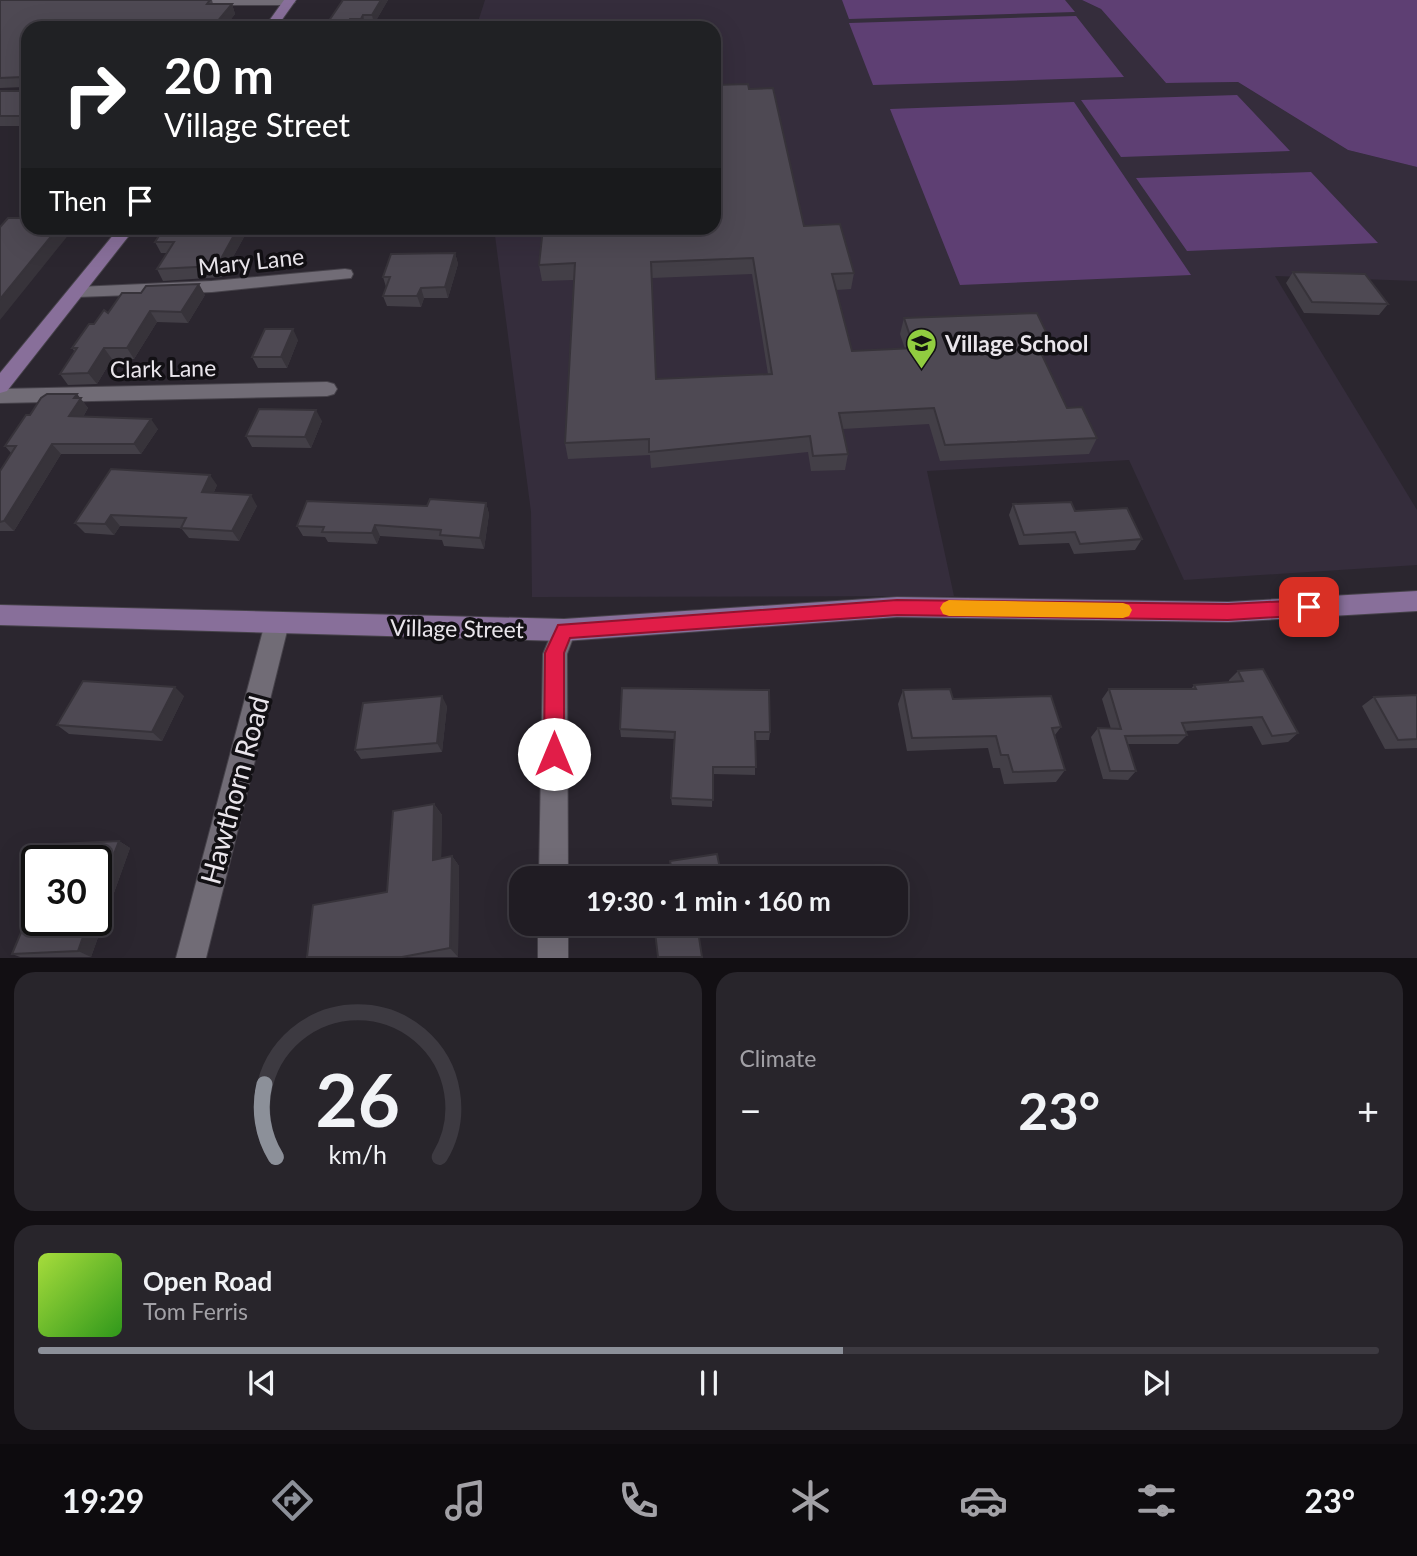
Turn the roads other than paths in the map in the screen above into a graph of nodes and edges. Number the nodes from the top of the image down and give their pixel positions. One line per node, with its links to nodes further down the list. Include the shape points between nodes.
1 (290, 1): 2 (street); 3 (main road)
2 (171, 2)
3 (275, 21)
4 (122, 235): 6 (main road)
5 (345, 274): 6 (street, Mary Lane, via 235,287)
6 (77, 292): 7 (main road)
7 (0, 386)
8 (327, 389): 9 (street, Clark Lane)
9 (0, 396)
10 (1417, 601): 13 (main road, Village Street, via 1228,612 897,607)
11 (0, 615): 12 (main road, Village Street)
12 (277, 623): 13 (main road, Village Street); 16 (street, Hawthorn Road)
13 (564, 630): 14 (street, via 555,653)
14 (553, 866)
15 (553, 936): 17 (street)
16 (191, 957)
17 (553, 957)

